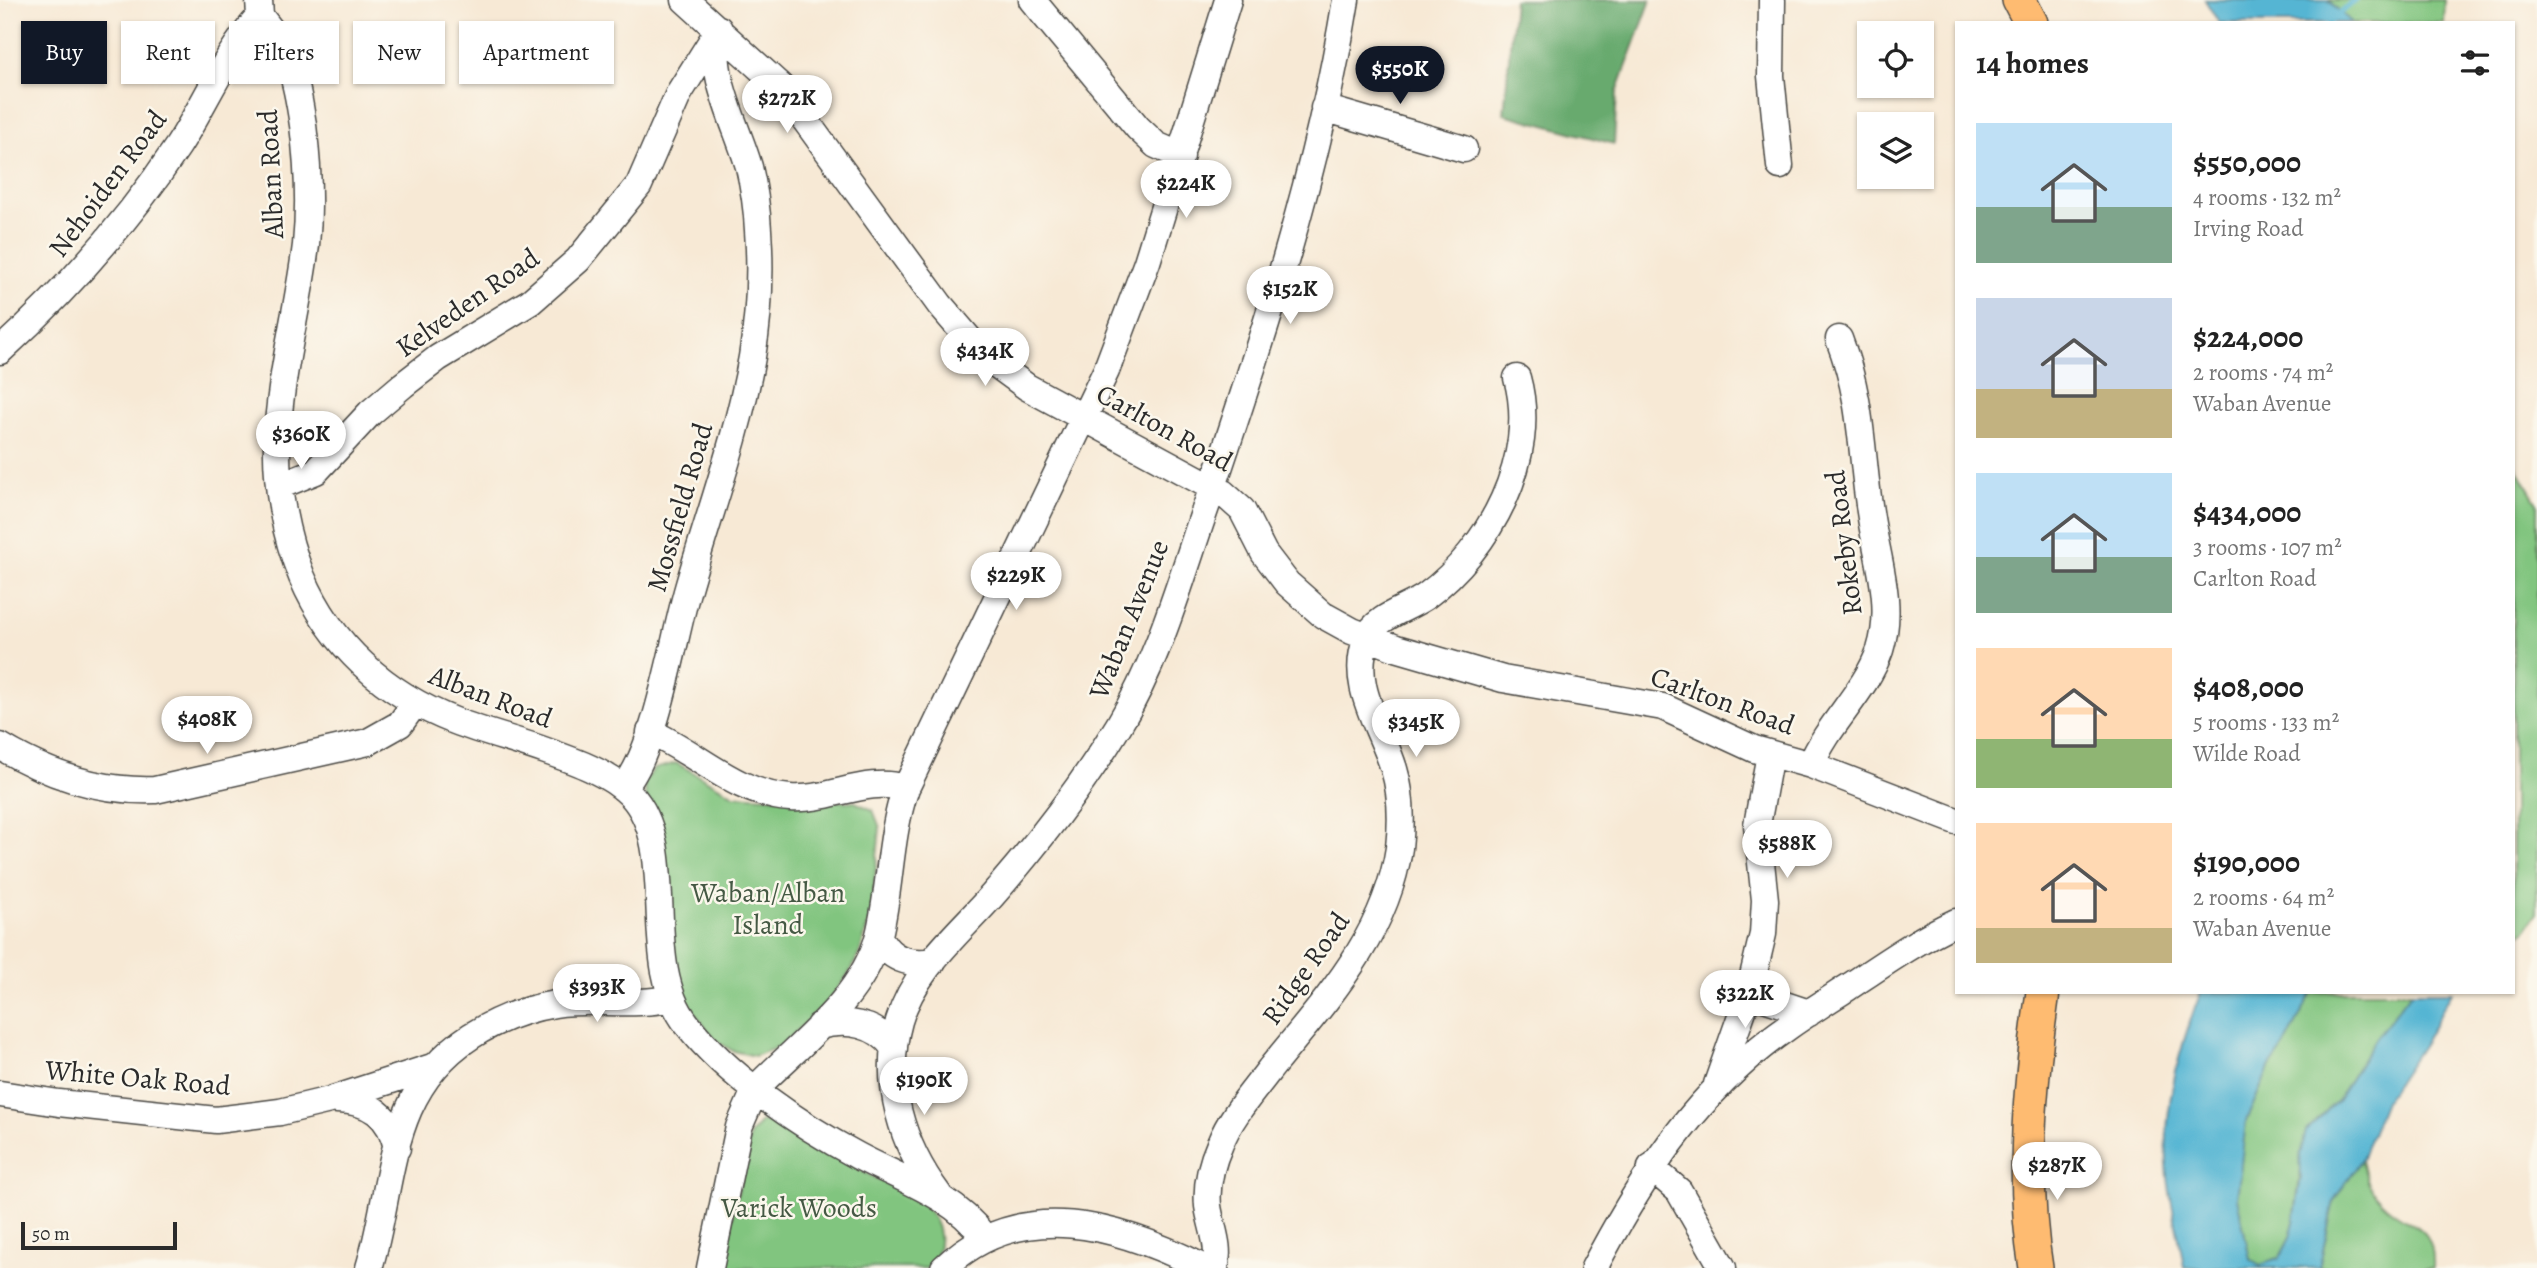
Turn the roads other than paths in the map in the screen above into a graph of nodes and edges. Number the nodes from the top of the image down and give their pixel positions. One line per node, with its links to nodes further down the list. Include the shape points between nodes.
1 (685, 0): 9 (street, Carlton Road)
2 (1032, 0): 12 (street, via 1138,128 1156,145)
3 (1228, 0): 12 (street)
4 (1346, 0): 10 (street, Waban Avenue)
5 (1772, 0): 13 (street, via 1772,76)
6 (2019, 0): 8 (main road)
7 (260, 8): 15 (street, Nehoiden Road, via 188,129 125,221 66,290); 18 (street, Alban Road, via 281,41 294,75 308,176 305,249 278,422)
8 (2030, 21)
9 (719, 29): 17 (street, Carlton Road, via 781,87 940,305 982,354 1014,380); 18 (street, Kelveden Road, via 679,93 639,185 579,260 530,302 403,385 316,471); 22 (street, Mossfield Road, via 718,69 756,205 756,331 736,424)
10 (1324, 108): 11 (street); 19 (street, Waban Avenue, via 1282,274)
11 (1464, 149)
12 (1181, 156): 17 (street, via 1139,285)
13 (1780, 166)
14 (1839, 340): 25 (street, Rokeby Road, via 1860,412 1886,615 1875,662 1826,733)
15 (0, 351)
16 (1517, 378): 20 (street, via 1522,396 1520,444 1508,487 1490,525 1443,582 1377,624)
17 (1085, 418): 19 (street, Carlton Road); 27 (street)
18 (279, 486): 21 (street, Alban Road, via 292,549 317,608 352,655)
19 (1213, 486): 20 (street, Carlton Road, via 1242,510 1264,553 1299,595 1323,615); 31 (street, Waban Avenue, via 1162,634 1122,721 1036,843)
20 (1367, 637): 24 (street, Carlton Road, via 1524,684 1663,707); 52 (street, Ridge Road, via 1363,686 1400,796 1396,863 1377,920 1357,960 1244,1103 1220,1143 1208,1189 1217,1250)
21 (415, 703): 23 (street, via 400,724 368,742 155,790 84,783); 26 (street, Alban Road, via 456,722 576,762)
22 (650, 732): 26 (street, Mossfield Road, via 638,768); 27 (street, via 722,775 773,796 808,798 872,783)
23 (0, 746)
24 (1770, 754): 25 (street, Carlton Road); 32 (street, via 1758,825 1764,926)
25 (1811, 765): 28 (street, Carlton Road)
26 (623, 788): 34 (street, Alban Road, via 650,825 664,965)
27 (906, 788): 30 (street, via 894,828)
28 (1955, 821)
29 (1955, 923): 35 (street, via 1905,949)
30 (879, 936): 31 (street, via 885,949 896,957); 36 (street, via 857,984)
31 (933, 961): 37 (street, Waban Avenue, via 904,1007)
32 (1749, 993): 35 (street); 40 (street)
33 (2043, 994): 47 (main road, via 2028,1142)
34 (672, 998): 38 (street, via 580,1001 529,1010 474,1034); 39 (street, Alban Road, via 698,1037)
35 (1810, 1013): 40 (street, via 1748,1058)
36 (819, 1026): 37 (street, via 860,1024 878,1032); 39 (street)
37 (894, 1048): 45 (street, Waban Avenue, via 898,1112 916,1159)
38 (432, 1067): 42 (street, White Oak Road); 43 (street, via 405,1116)
39 (756, 1088): 45 (street, Alban Road, via 827,1138); 49 (street, via 739,1127)
40 (1715, 1089): 44 (street)
41 (0, 1094): 42 (street, White Oak Road, via 196,1120 257,1115)
42 (330, 1100): 43 (street, via 358,1102 379,1111)
43 (397, 1148): 48 (street)
44 (1651, 1167): 53 (street); 54 (street, via 1679,1191)
45 (940, 1197): 46 (street, Alban Road, via 967,1216)
46 (984, 1237): 50 (street); 51 (street, via 1029,1224 1078,1226 1140,1241)
47 (2032, 1267)
48 (369, 1268)
49 (710, 1268)
50 (944, 1268)
51 (1204, 1268)
52 (1215, 1268)
53 (1594, 1268)
54 (1723, 1268)

